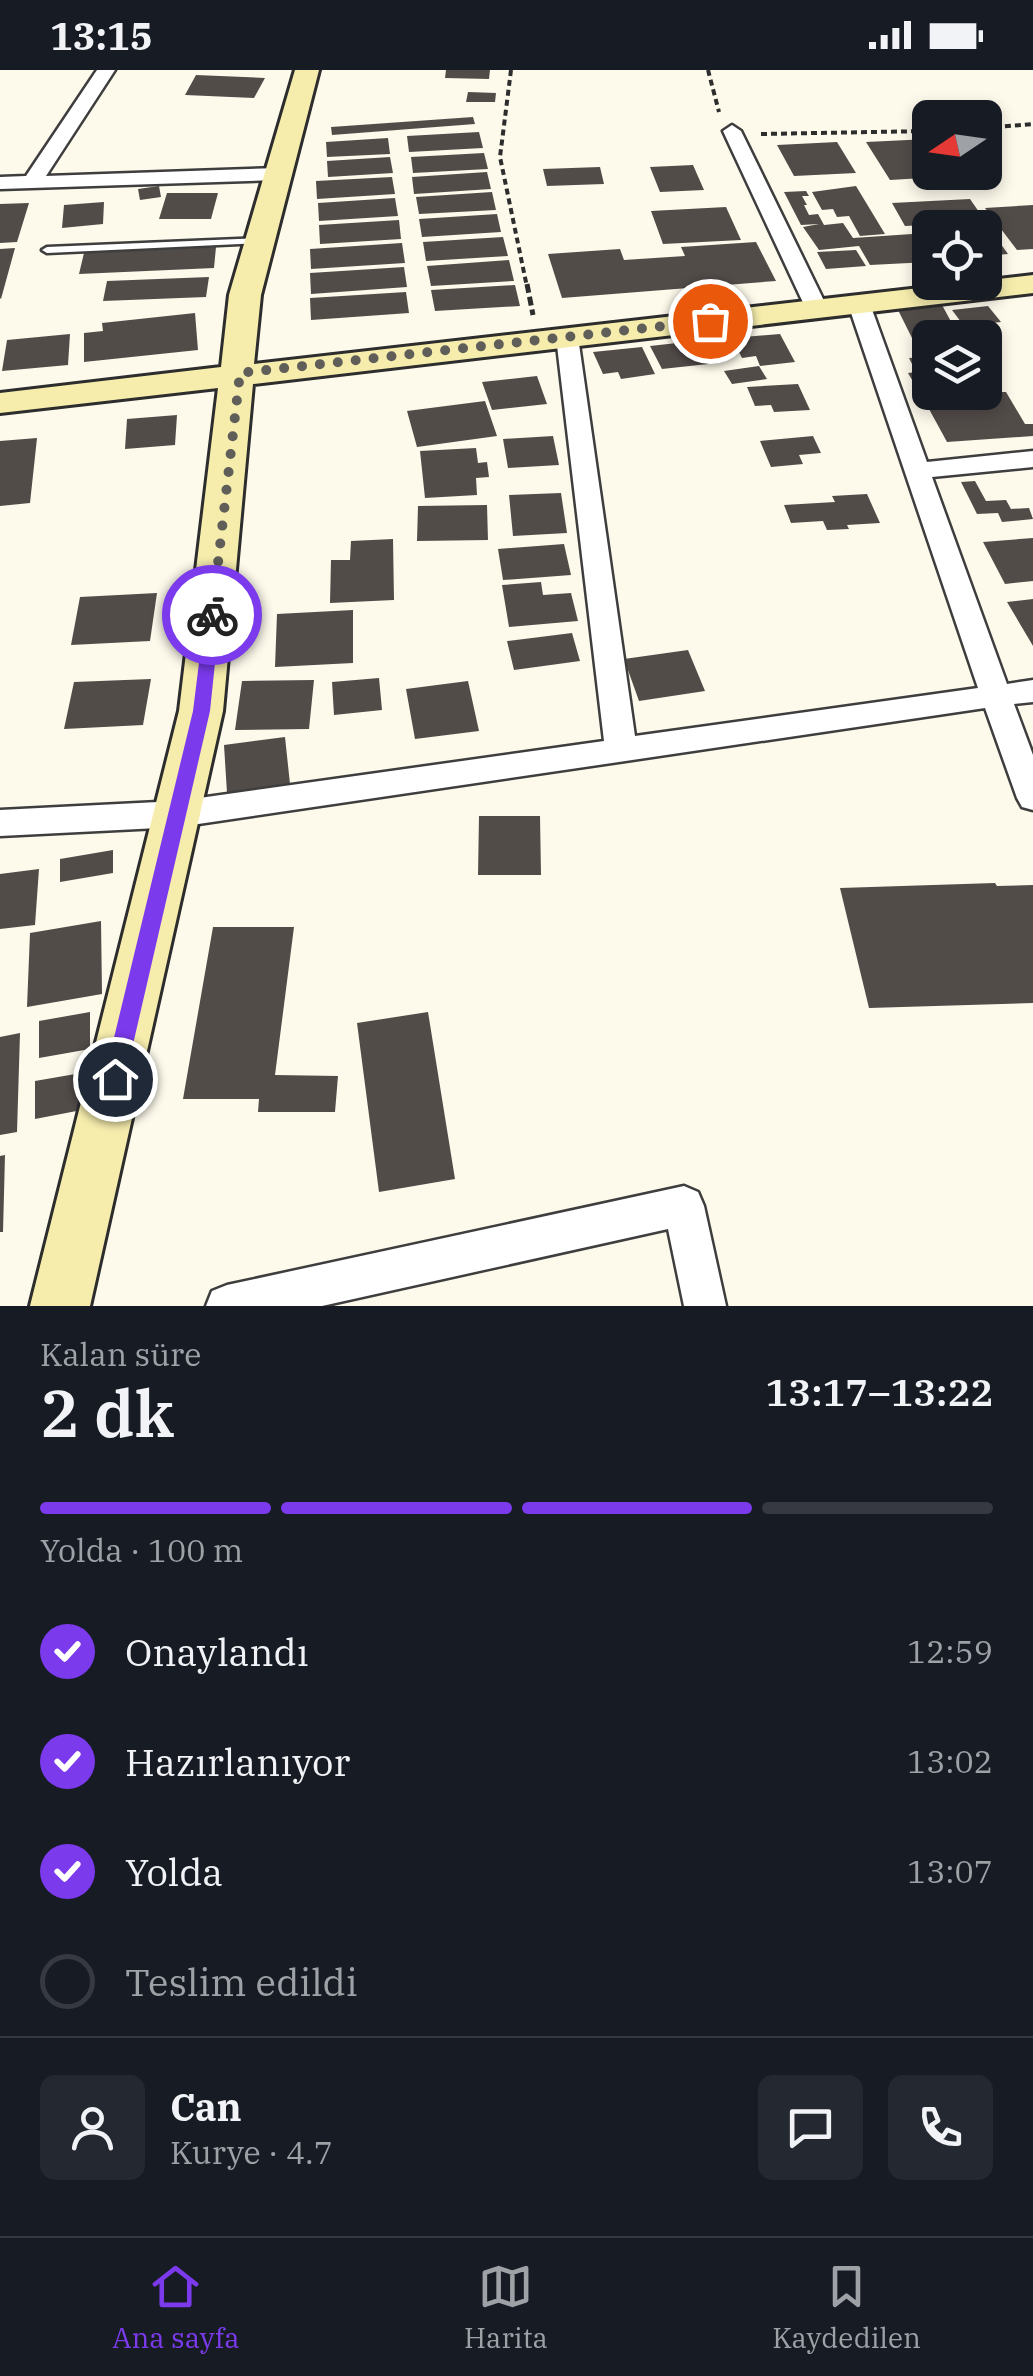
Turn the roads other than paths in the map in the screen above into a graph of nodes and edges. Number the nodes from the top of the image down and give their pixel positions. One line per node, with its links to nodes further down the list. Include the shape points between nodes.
1 (106, 70): 5 (street)
2 (307, 70): 4 (street)
3 (732, 131): 11 (street)
4 (279, 174): 5 (street); 7 (street)
5 (32, 182): 6 (street)
6 (0, 183)
7 (260, 242): 8 (lane); 13 (street, via 245,295)
8 (46, 250)
9 (1033, 284): 10 (street)
10 (859, 304): 11 (street); 16 (street)
11 (817, 308): 12 (street)
12 (553, 339): 13 (street); 19 (street)
13 (240, 373): 14 (street); 21 (street, via 202,711)
14 (0, 403)
15 (1033, 459): 16 (street)
16 (917, 471): 18 (street)
17 (1033, 692): 18 (street)
18 (996, 696): 19 (street); 20 (street)
19 (621, 751): 21 (street)
20 (1033, 798)
21 (178, 814): 22 (street); 23 (street)
22 (0, 823)
23 (60, 1306)
24 (227, 1306): 25 (street, via 684,1206)
25 (705, 1306)

